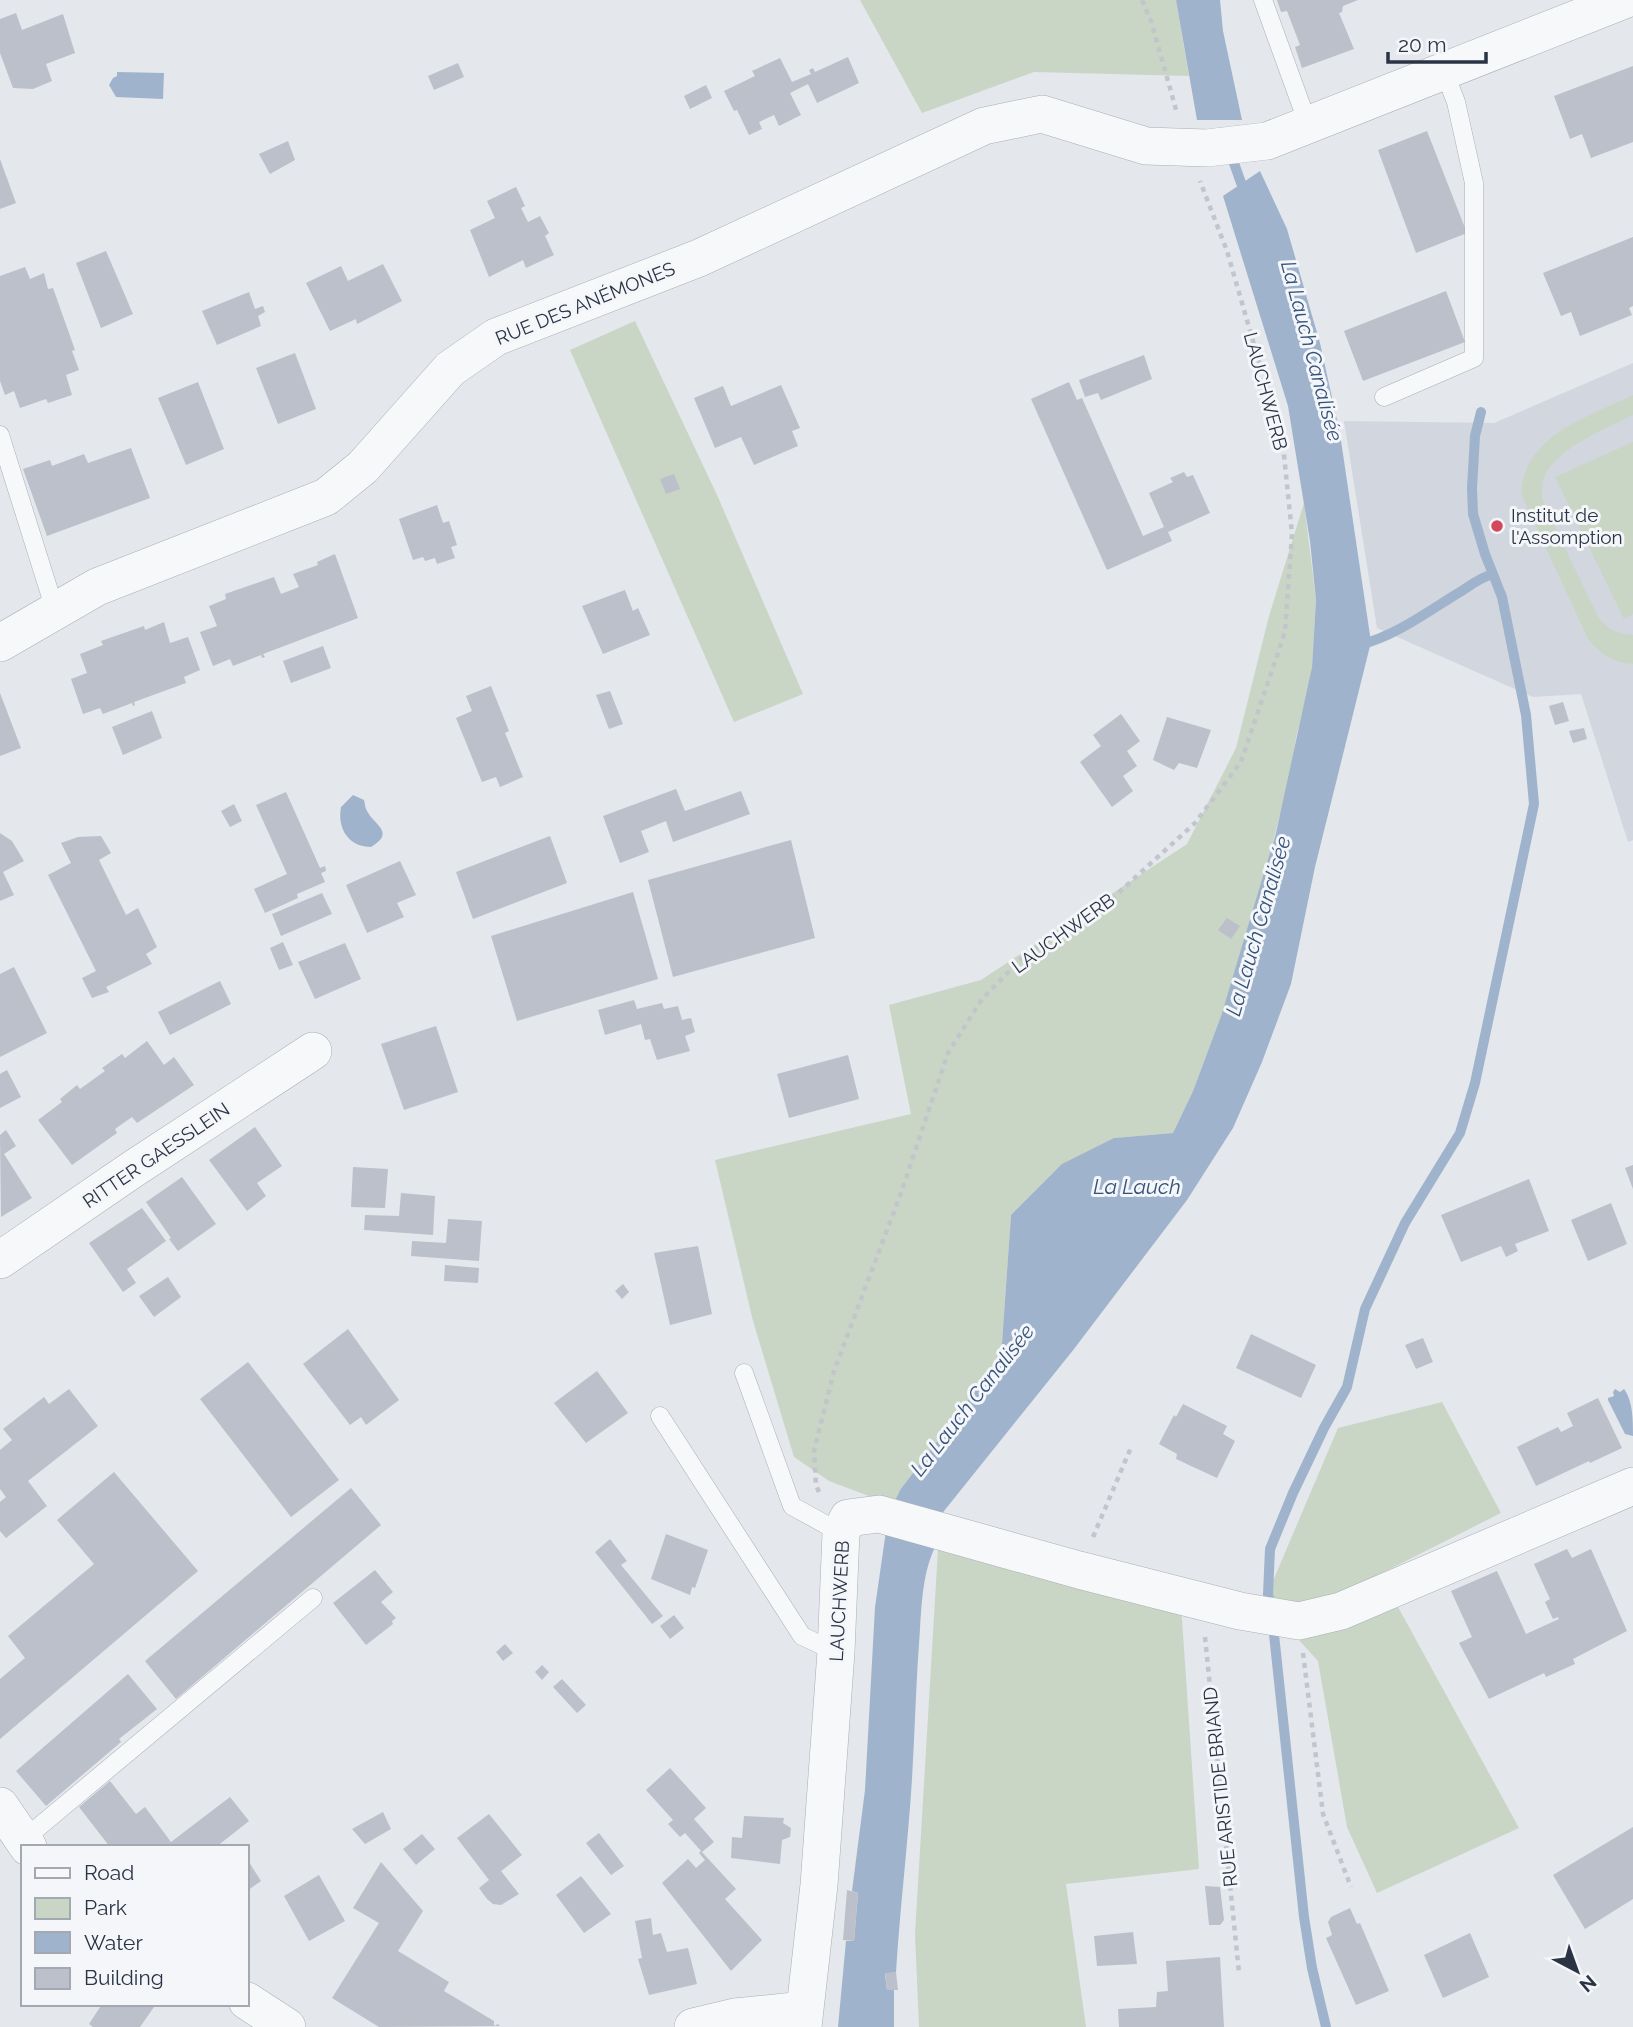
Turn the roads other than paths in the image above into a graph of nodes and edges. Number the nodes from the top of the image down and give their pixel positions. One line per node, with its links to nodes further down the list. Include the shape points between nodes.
1 (1263, 0): 4 (lane)
2 (1623, 0): 3 (street, RUE DES ANÉMONES)
3 (1444, 71): 4 (street, RUE DES ANÉMONES); 5 (lane, via 1456,102 1474,183 1474,358)
4 (1308, 124): 7 (street, RUE DES ANÉMONES, via 1267,141 1197,147 1146,146 1042,114 984,126 699,258 496,337 450,369 363,467 326,497 97,587)
5 (1384, 397)
6 (0, 435): 7 (lane)
7 (55, 610): 8 (street, RUE DES ANÉMONES)
8 (0, 643)
9 (313, 1051): 10 (street, RITTER GAESSLEIN)
10 (0, 1260)
11 (744, 1373): 14 (lane, via 792,1506)
12 (660, 1416): 16 (lane, via 802,1636)
13 (1633, 1486): 14 (street, via 1340,1611 1299,1621 1079,1570 951,1533)
14 (856, 1522): 16 (street, LAUCHWERB)
15 (313, 1598): 18 (lane)
16 (836, 1652): 20 (street, LAUCHWERB)
17 (0, 1806): 18 (street)
18 (25, 1843)
19 (248, 2002): 21 (street)
20 (804, 2019): 22 (street, via 735,2017)
21 (287, 2027)
22 (693, 2027)

